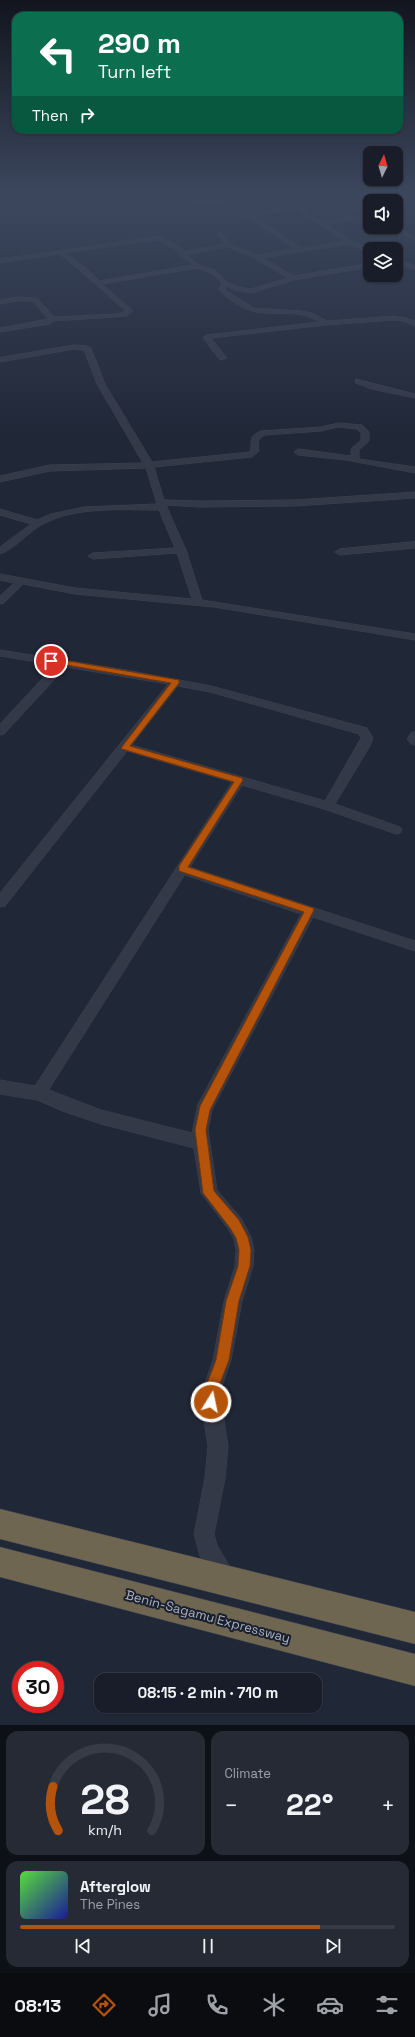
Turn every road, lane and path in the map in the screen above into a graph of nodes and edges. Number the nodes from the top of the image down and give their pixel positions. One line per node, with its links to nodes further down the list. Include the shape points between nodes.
1 (90, 276): 7 (street)
2 (141, 276): 7 (street)
3 (217, 276): 8 (street)
4 (288, 276): 6 (street)
5 (308, 276): 6 (street)
6 (293, 278): 8 (street, via 251,291 237,289)
7 (97, 283): 10 (street, via 130,311 129,313 117,316)
8 (225, 283): 11 (street, via 220,289 253,310 306,313)
9 (0, 302): 10 (street, via 17,299 35,300)
10 (52, 319): 13 (street, via 50,322)
11 (326, 323): 12 (street, via 394,318); 14 (street, via 208,336)
12 (415, 324)
13 (0, 330)
14 (223, 358)
15 (0, 360): 20 (street, via 74,347 86,348 100,384)
16 (359, 381): 17 (street)
17 (415, 396)
18 (298, 452): 19 (street)
19 (355, 459): 20 (street, via 355,449 365,441 365,432 359,427 338,425 262,434 254,441 255,450 252,454); 21 (street, via 350,460)
20 (149, 465): 22 (street, via 50,468); 24 (street)
21 (415, 470)
22 (0, 479)
23 (415, 495): 24 (street, via 295,503)
24 (160, 504): 26 (street, via 85,509); 28 (street)
25 (0, 512): 26 (street)
26 (38, 523): 29 (street)
27 (415, 545): 30 (street)
28 (181, 550): 31 (street); 35 (street)
29 (0, 551)
30 (340, 552)
31 (94, 556)
32 (0, 577): 33 (street)
33 (20, 582): 34 (street); 35 (street, via 75,591)
34 (0, 601)
35 (198, 602): 36 (street)
36 (415, 637)
37 (0, 653): 38 (street)
38 (63, 662): 39 (street); 40 (street)
39 (176, 682): 43 (street); 45 (street, via 248,698 363,731 367,738 364,746)
40 (0, 731)
41 (415, 736): 42 (street)
42 (415, 741)
43 (125, 748): 44 (street); 48 (street)
44 (239, 780): 45 (street); 47 (street)
45 (328, 806): 46 (street)
46 (396, 830)
47 (182, 869): 49 (street); 52 (street)
48 (0, 902)
49 (310, 910): 50 (street); 53 (street, via 204,1109 200,1130)
50 (415, 946)
51 (0, 1087): 52 (street)
52 (39, 1093): 53 (street, via 101,1117)
53 (202, 1144): 56 (street, via 209,1193 235,1224 245,1250 244,1266 233,1301 222,1360 213,1386 211,1402 218,1446 215,1478 204,1534 207,1549)
54 (0, 1524): 56 (highway)
55 (0, 1562): 58 (highway, Benin-Sagamu Expressway)
56 (228, 1581): 57 (highway)
57 (415, 1628)
58 (415, 1670)

